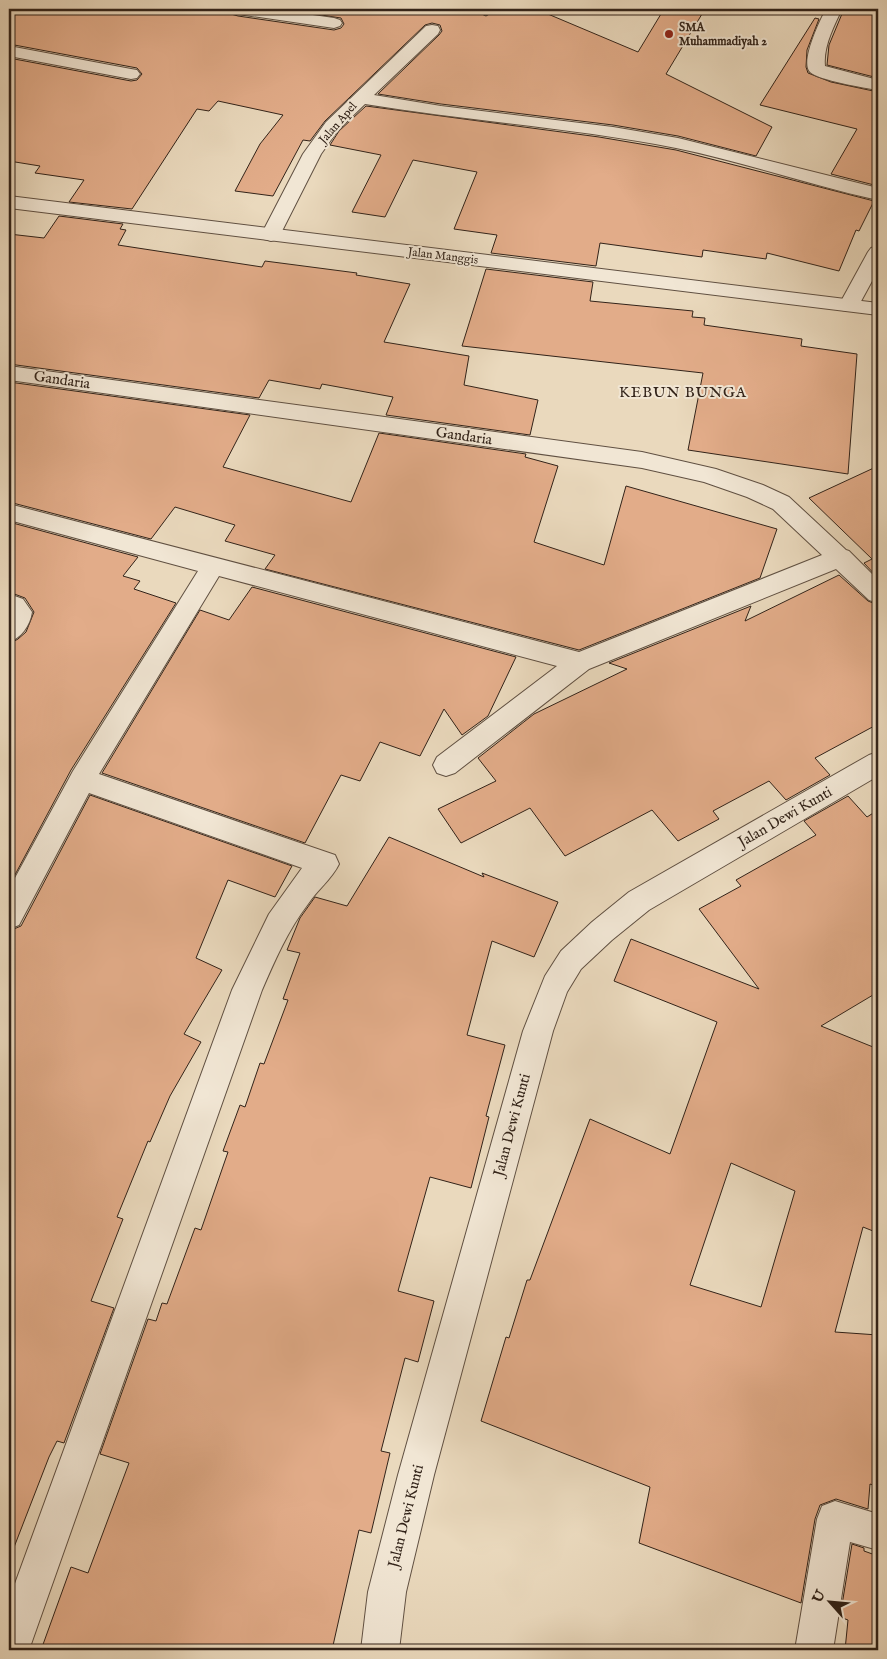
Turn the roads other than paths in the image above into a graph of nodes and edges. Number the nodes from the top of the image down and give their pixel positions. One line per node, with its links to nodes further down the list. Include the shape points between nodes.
1 (238, 9): 4 (street)
2 (813, 9): 3 (street)
3 (832, 12): 8 (street, via 816,55 817,69)
4 (334, 23)
5 (432, 30): 9 (street, Jalan Apel)
6 (9, 51): 7 (street)
7 (132, 74)
8 (878, 85)
9 (360, 98): 10 (street, via 663,140); 12 (street, Jalan Apel, via 332,126 312,154)
10 (878, 194)
11 (9, 202): 12 (street, Jalan Manggis)
12 (271, 235): 14 (street, Jalan Manggis)
13 (878, 252): 14 (street)
14 (849, 305): 15 (street, Jalan Manggis)
15 (878, 309)
16 (9, 373): 18 (street, Gandaria, via 642,460 708,475 781,503)
17 (9, 512): 19 (street)
18 (841, 557): 20 (street, Gandaria); 23 (street)
19 (214, 565): 23 (street); 26 (street)
20 (878, 594)
21 (9, 603): 22 (street, via 17,608 20,617)
22 (9, 632)
23 (580, 662): 25 (street)
24 (878, 763): 30 (street, Jalan Dewi Kunti, via 640,901 571,960 556,986 538,1031 416,1475 387,1592)
25 (446, 765)
26 (82, 779): 27 (street); 29 (street, via 325,864 284,912 247,990)
27 (9, 916)
28 (878, 1532): 31 (street, via 835,1519)
29 (10, 1650)
30 (380, 1650)
31 (814, 1650)

